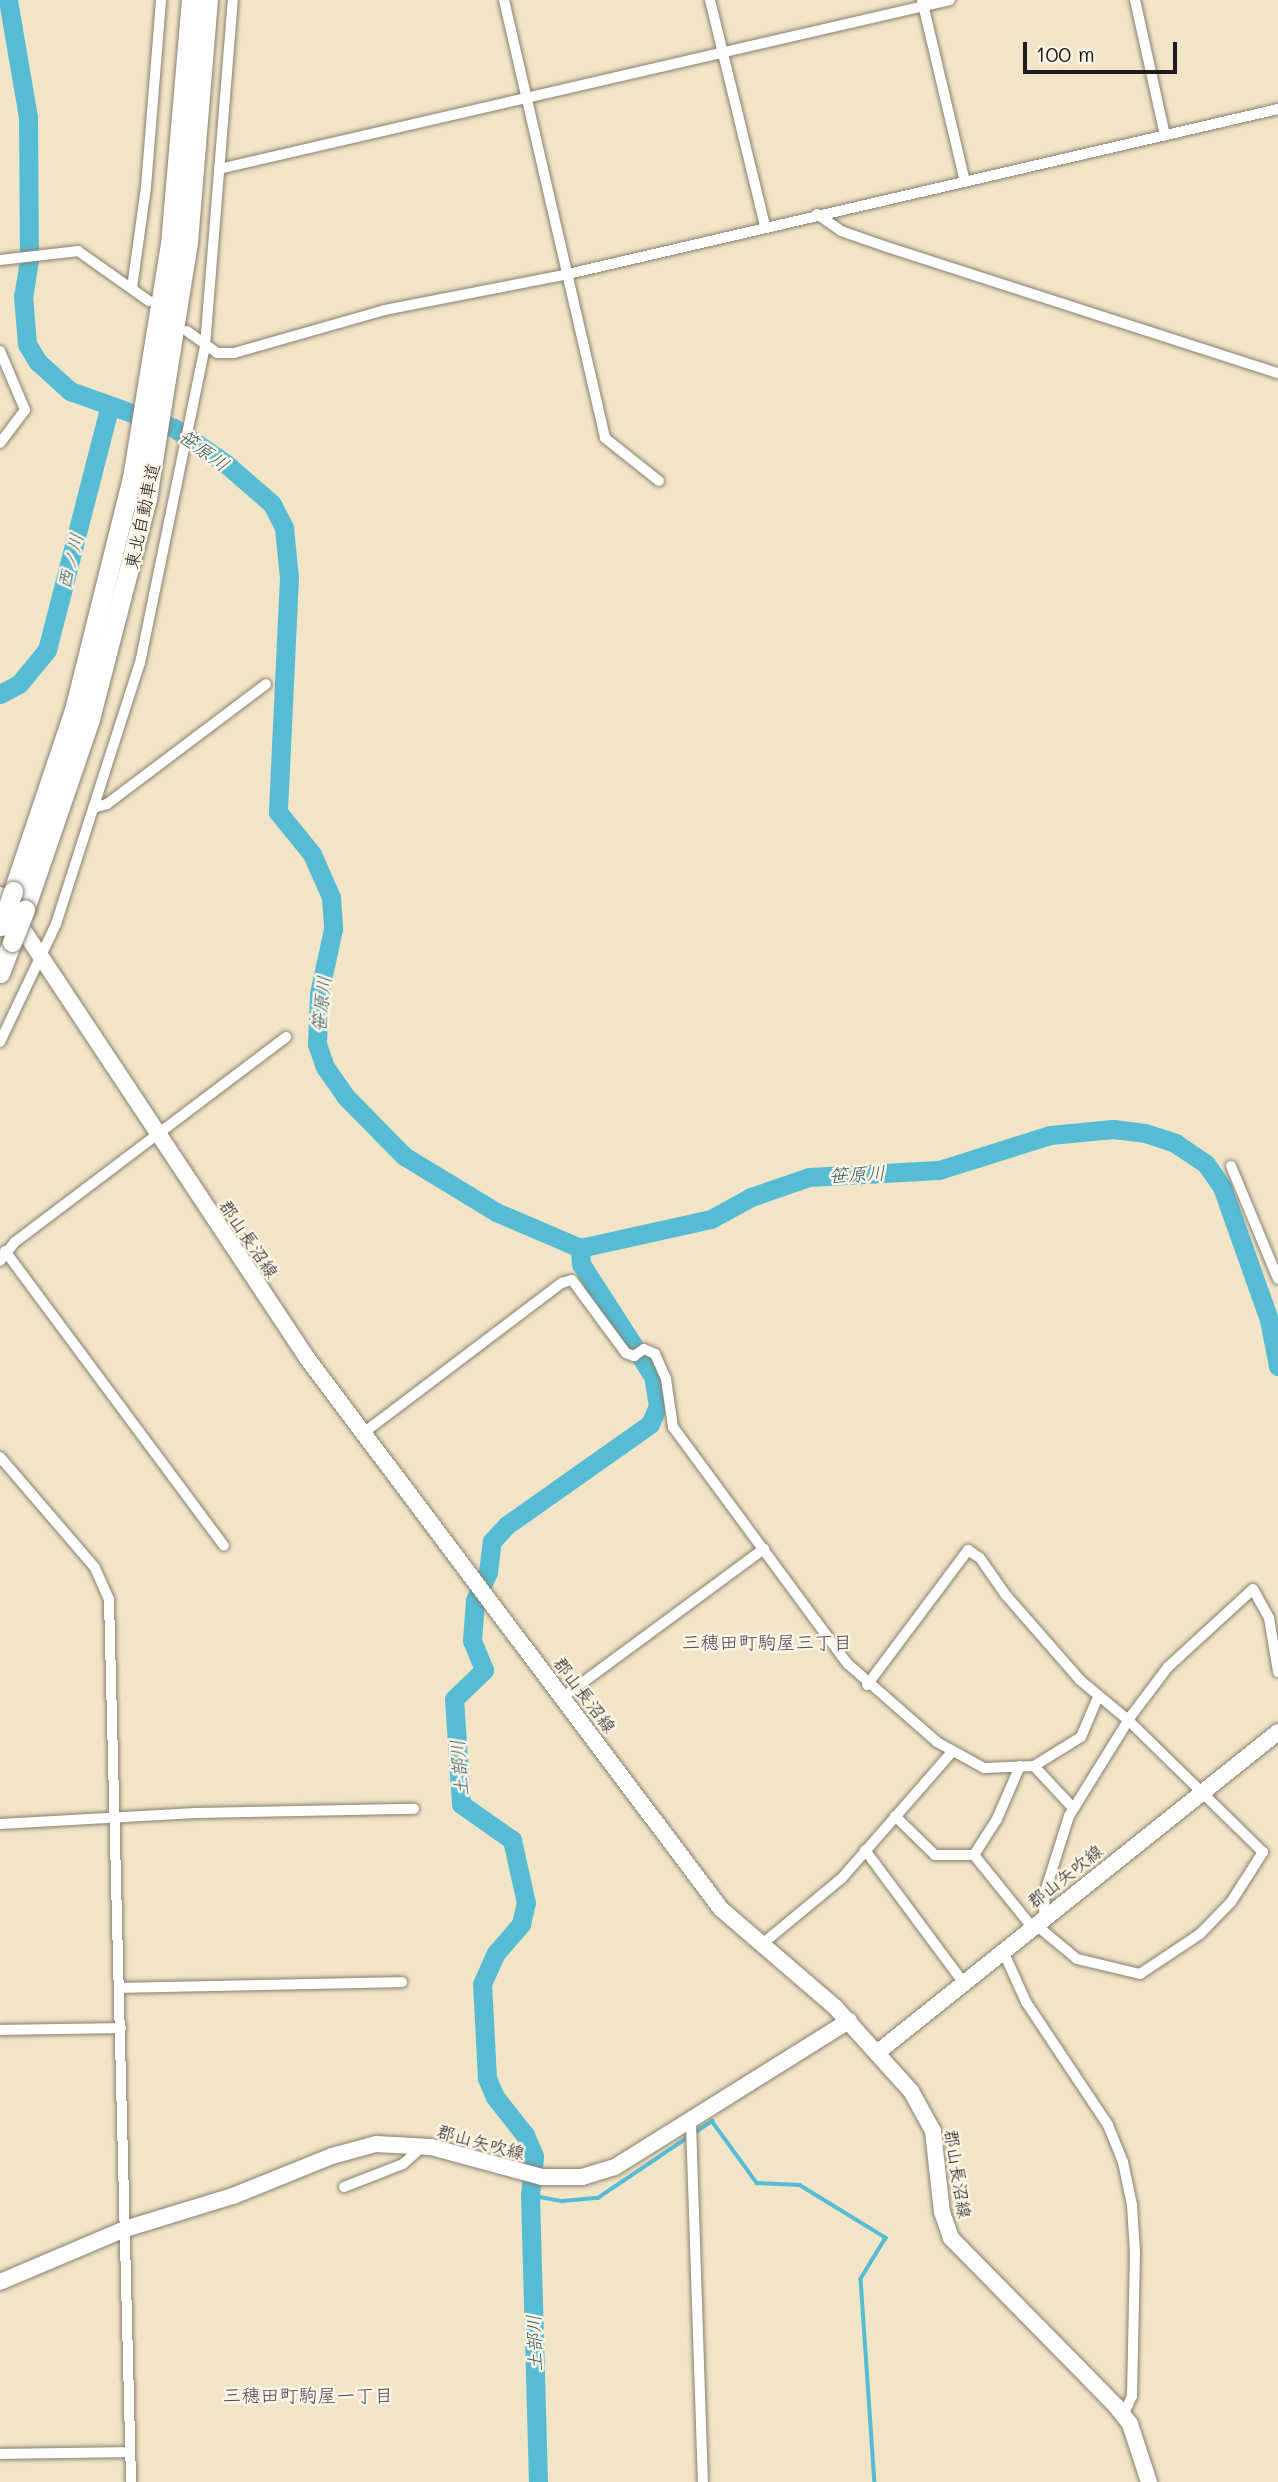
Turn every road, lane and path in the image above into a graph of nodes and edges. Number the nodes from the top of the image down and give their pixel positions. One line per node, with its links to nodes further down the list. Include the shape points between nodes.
1 (162, 0): 20 (street)
2 (191, 0): 30 (highway, 東北自動車道, via 177,185 132,478 74,710)
3 (208, 0): 31 (highway, 東北自動車道, bridge, via 195,184 147,498 90,719 25,909)
4 (233, 0): 14 (street)
5 (504, 0): 11 (street)
6 (710, 0): 10 (street)
7 (950, 0): 9 (street)
8 (1135, 0): 13 (street)
9 (923, 3): 10 (street); 15 (street)
10 (722, 53): 11 (street); 17 (street)
11 (527, 98): 14 (street); 19 (street)
12 (1278, 109): 13 (street)
13 (1165, 135): 15 (street)
14 (219, 169): 23 (street)
15 (965, 181): 16 (street)
16 (817, 214): 17 (street); 25 (street, via 841,231 884,246)
17 (765, 226): 19 (street)
18 (1, 260): 20 (street, via 60,252 86,254)
19 (568, 274): 23 (street, via 385,310 234,353 216,353); 27 (street, via 605,438)
20 (132, 288): 21 (street)
21 (149, 301)
22 (187, 331): 23 (street)
23 (205, 346): 29 (street, via 140,663)
24 (0, 351): 26 (street, via 25,410)
25 (1278, 373)
26 (0, 443)
27 (659, 481)
28 (266, 684): 29 (street, via 107,804)
29 (93, 808): 32 (street)
30 (7, 893): 31 (highway, 東北自動車道, bridge); 32 (main road, 郡山長沼線)
31 (4, 932): 33 (highway, 東北自動車道)
32 (40, 959): 35 (street); 36 (main road, 郡山長沼線)
33 (0, 973)
34 (286, 1037): 36 (street)
35 (0, 1042)
36 (156, 1137): 38 (street); 40 (main road, 郡山長沼線)
37 (1231, 1166): 39 (street)
38 (3, 1256): 42 (street)
39 (1278, 1279)
40 (362, 1434): 43 (street, via 568,1280 590,1300 626,1353 655,1354 666,1379 673,1427); 46 (main road, 郡山長沼線)
41 (0, 1457): 57 (street, via 95,1568 108,1594)
42 (225, 1546)
43 (764, 1549): 45 (street); 46 (street)
44 (1278, 1672): 48 (street, via 1269,1616 1253,1589 1168,1667)
45 (867, 1685): 47 (street, via 968,1550 980,1558 1005,1594); 50 (street)
46 (563, 1697): 62 (main road, 郡山長沼線, via 721,1909)
47 (1098, 1697): 48 (street); 52 (street, via 1081,1737)
48 (1128, 1720): 53 (street); 54 (street)
49 (1278, 1732): 53 (main road, 郡山矢吹線)
50 (951, 1753): 51 (street, via 984,1768); 56 (street)
51 (1020, 1766): 52 (street); 60 (street, via 997,1819)
52 (1034, 1766): 54 (street)
53 (1204, 1792): 61 (main road, 郡山矢吹線); 61 (street, via 1263,1852 1231,1902 1200,1934 1158,1965 1130,1975 1067,1953)
54 (1073, 1808): 61 (street)
55 (414, 1809): 57 (street, via 196,1813)
56 (895, 1816): 59 (street); 60 (street, via 935,1855)
57 (113, 1821): 58 (street); 66 (street)
58 (0, 1825)
59 (865, 1850): 62 (street, via 842,1878); 65 (street)
60 (974, 1855): 61 (street)
61 (1037, 1923): 63 (main road, 郡山矢吹線)
62 (761, 1945): 67 (main road, 郡山長沼線)
63 (1003, 1951): 65 (main road, 郡山矢吹線); 76 (street, via 1026,2002 1108,2125 1123,2162 1135,2253 1132,2396)
64 (402, 1982): 66 (street)
65 (963, 1982): 70 (main road, 郡山矢吹線)
66 (120, 1988): 68 (street)
67 (849, 2021): 70 (main road, 郡山長沼線); 71 (main road, 郡山矢吹線)
68 (121, 2028): 69 (street); 74 (street)
69 (0, 2030)
70 (878, 2052): 76 (main road, 郡山長沼線, via 930,2121 942,2212 951,2238)
71 (691, 2123): 72 (main road, 郡山矢吹線, via 615,2167 567,2179 514,2171); 80 (street)
72 (422, 2147): 73 (street, via 403,2164); 74 (main road, 郡山矢吹線, via 376,2144 332,2155 233,2196)
73 (344, 2187)
74 (125, 2229): 75 (main road, 郡山矢吹線); 77 (street)
75 (0, 2282)
76 (1124, 2415): 81 (main road, 郡山長沼線)
77 (130, 2452): 78 (street); 79 (street)
78 (0, 2454)
79 (131, 2482)
80 (703, 2482)
81 (1149, 2482)

